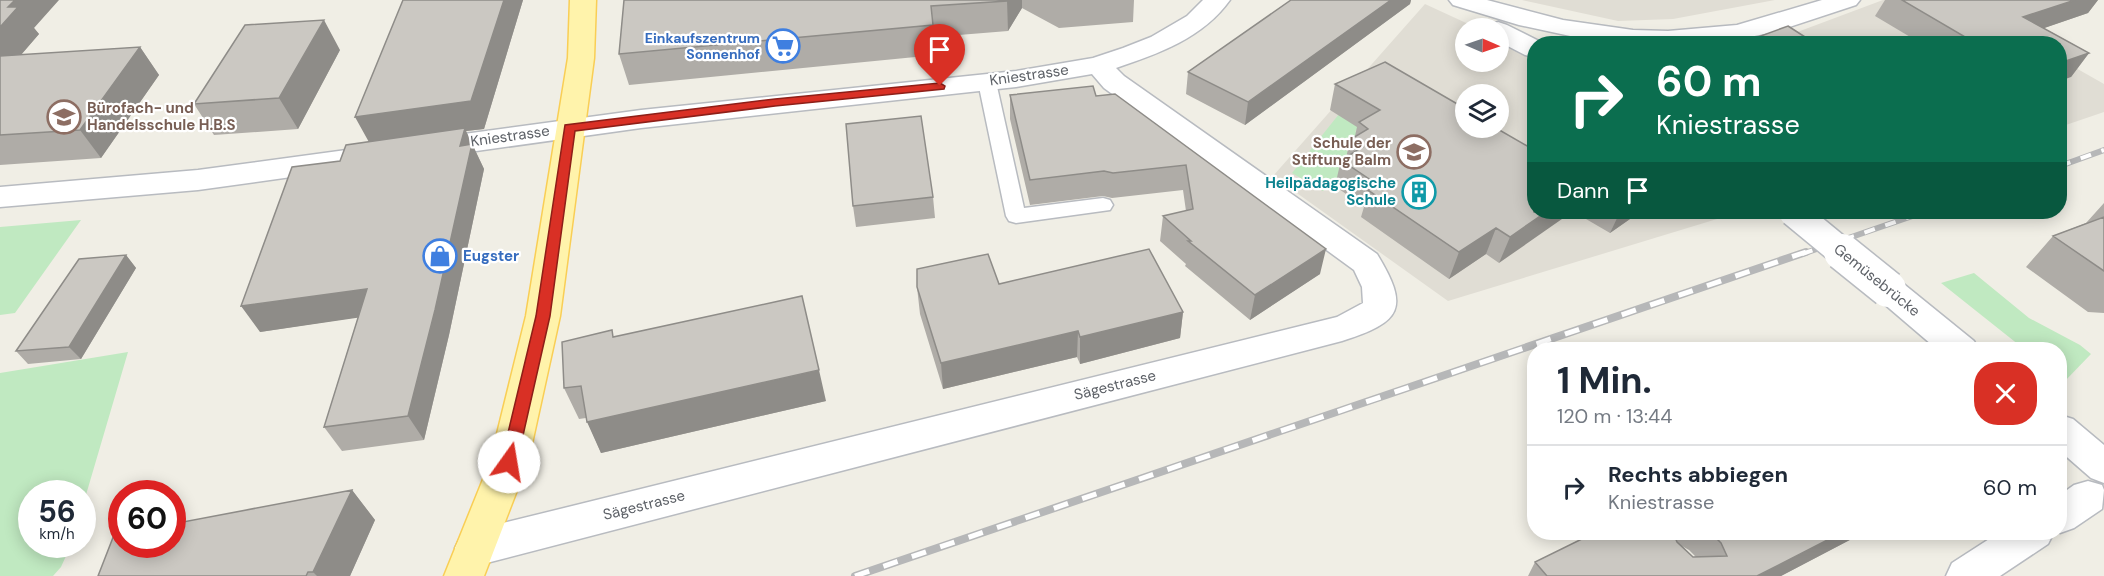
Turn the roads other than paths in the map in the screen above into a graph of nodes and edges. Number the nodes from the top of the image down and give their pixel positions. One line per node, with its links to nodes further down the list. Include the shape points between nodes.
1 (583, 0): 10 (main road, via 581,58)
2 (1217, 0): 8 (street, Kniestrasse, via 1196,21 1160,43)
3 (1847, 0): 6 (street, via 1772,26)
4 (1485, 17): 5 (street); 7 (street)
5 (1628, 36)
6 (1698, 36)
7 (1527, 44)
8 (1098, 64): 9 (street, Kniestrasse); 18 (street, Sägestrasse, via 1114,82 1366,262 1380,293 1380,305 1374,315 1342,328)
9 (987, 82): 10 (street, Kniestrasse, via 775,102); 12 (lane, via 1016,216)
10 (569, 128): 11 (street, Kniestrasse, via 198,180); 18 (main road, via 543,316 509,462)
11 (0, 197)
12 (1103, 205)
13 (1801, 219): 14 (street, Gemüsebrücke, bridge)
14 (1952, 342)
15 (2067, 448): 16 (street)
16 (2084, 493)
17 (2022, 540): 19 (street)
18 (470, 562)
19 (1966, 576)

